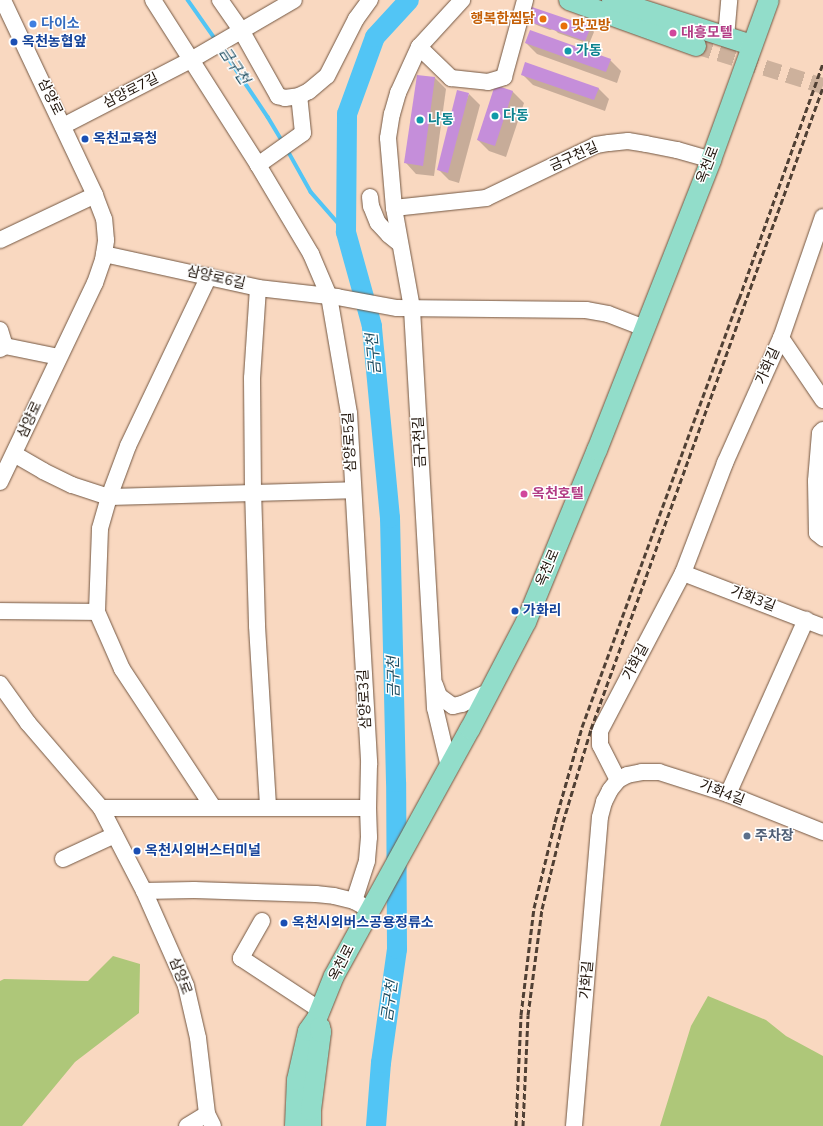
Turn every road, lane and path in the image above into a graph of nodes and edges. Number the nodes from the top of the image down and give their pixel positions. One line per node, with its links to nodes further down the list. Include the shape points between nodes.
1 (2, 0): 19 (street, 삼양로)
2 (153, 0): 17 (street, 삼양로5길)
3 (220, 0): 12 (street)
4 (294, 0): 12 (street, 삼양로7길)
5 (370, 0): 18 (street, via 356,19 327,76)
6 (462, 0): 16 (street, 금구천길)
7 (525, 0): 16 (street, via 504,78 488,82 451,78)
8 (569, 0): 15 (main road)
9 (612, 0): 13 (main road)
10 (729, 0): 13 (street)
11 (769, 0): 14 (main road, 옥천로)
12 (238, 32): 17 (street, 삼양로7길); 18 (street, via 278,96)
13 (726, 37): 14 (main road)
14 (751, 45): 20 (main road, 옥천로)
15 (696, 46)
16 (419, 47): 24 (street, 금구천길, via 398,92 388,138)
17 (194, 58): 19 (street, 삼양로7길); 21 (street, 삼양로5길)
18 (299, 96): 21 (street, via 303,133)
19 (63, 126): 22 (street, 삼양로)
20 (711, 160): 24 (street, 금구천길, via 677,150 628,141 609,143 596,145 486,198); 33 (main road, 옥천로)
21 (258, 165): 31 (street, 삼양로5길, via 311,254)
22 (95, 195): 26 (street); 28 (street, 삼양로, via 104,219)
23 (370, 197): 27 (street, via 378,223)
24 (394, 208): 27 (street, 금구천길)
25 (823, 217): 35 (street, 가화길)
26 (0, 240)
27 (400, 244): 32 (street, 금구천길)
28 (104, 254): 29 (street, 삼양로6길); 37 (street, 삼양로, via 95,283)
29 (209, 276): 30 (street, 삼양로6길); 44 (street, via 128,446)
30 (258, 288): 31 (street, 삼양로6길); 43 (street, via 252,378)
31 (333, 297): 32 (street, 삼양로6길); 42 (street, 삼양로5길, via 349,413)
32 (405, 308): 33 (street, via 586,310 608,314); 51 (street, 금구천길)
33 (644, 328): 53 (main road, 옥천로, via 526,622)
34 (0, 330): 36 (street)
35 (781, 338): 38 (street); 46 (street, 가화길, via 725,463)
36 (2, 348): 37 (street)
37 (59, 357): 40 (street, 삼양로)
38 (823, 400)
39 (823, 430): 45 (street, via 820,433 816,481 817,533)
40 (14, 454): 41 (street, 삼양로); 44 (street, 삼양로5길, via 72,485)
41 (0, 482)
42 (353, 490): 43 (street, 삼양로5길); 60 (street, 삼양로3길, via 369,764)
43 (253, 493): 44 (street, 삼양로5길); 58 (street, via 257,626)
44 (109, 497): 48 (street, via 100,529)
45 (823, 538)
46 (683, 573): 49 (street, 가화3길); 55 (street, 가화길, via 600,731 600,745)
47 (0, 611): 48 (street)
48 (97, 612): 57 (street, via 122,669)
49 (806, 620): 50 (street, 가화3길); 56 (street)
50 (823, 627)
51 (433, 677): 53 (street, via 438,696 453,706); 54 (street, via 435,708)
52 (0, 684): 59 (street, 삼양로, via 28,723)
53 (490, 691): 54 (main road, 옥천로)
54 (449, 767): 65 (main road, 옥천로, via 432,798)
55 (618, 780): 56 (street, 가화4길, via 642,772 659,772); 72 (street, 가화길, via 604,802 600,817)
56 (728, 794): 61 (street, 가화4길)
57 (213, 807): 58 (street); 59 (street)
58 (268, 807): 60 (street)
59 (101, 808): 62 (street, 삼양로)
60 (368, 808): 65 (street, 삼양로3길, via 370,837)
61 (823, 832)
62 (115, 835): 63 (street); 64 (street, 삼양로)
63 (63, 859)
64 (144, 891): 65 (street, via 316,894 334,896); 68 (street, 삼양로, via 186,986 198,1038)
65 (362, 905): 67 (main road, 옥천로)
66 (262, 921): 67 (street, via 241,958)
67 (318, 1014): 70 (main road, 옥천로, via 308,1031 298,1080); 71 (main road, via 321,1032)
68 (210, 1120): 69 (street)
69 (187, 1126)
70 (295, 1126)
71 (311, 1126)
72 (574, 1126)

